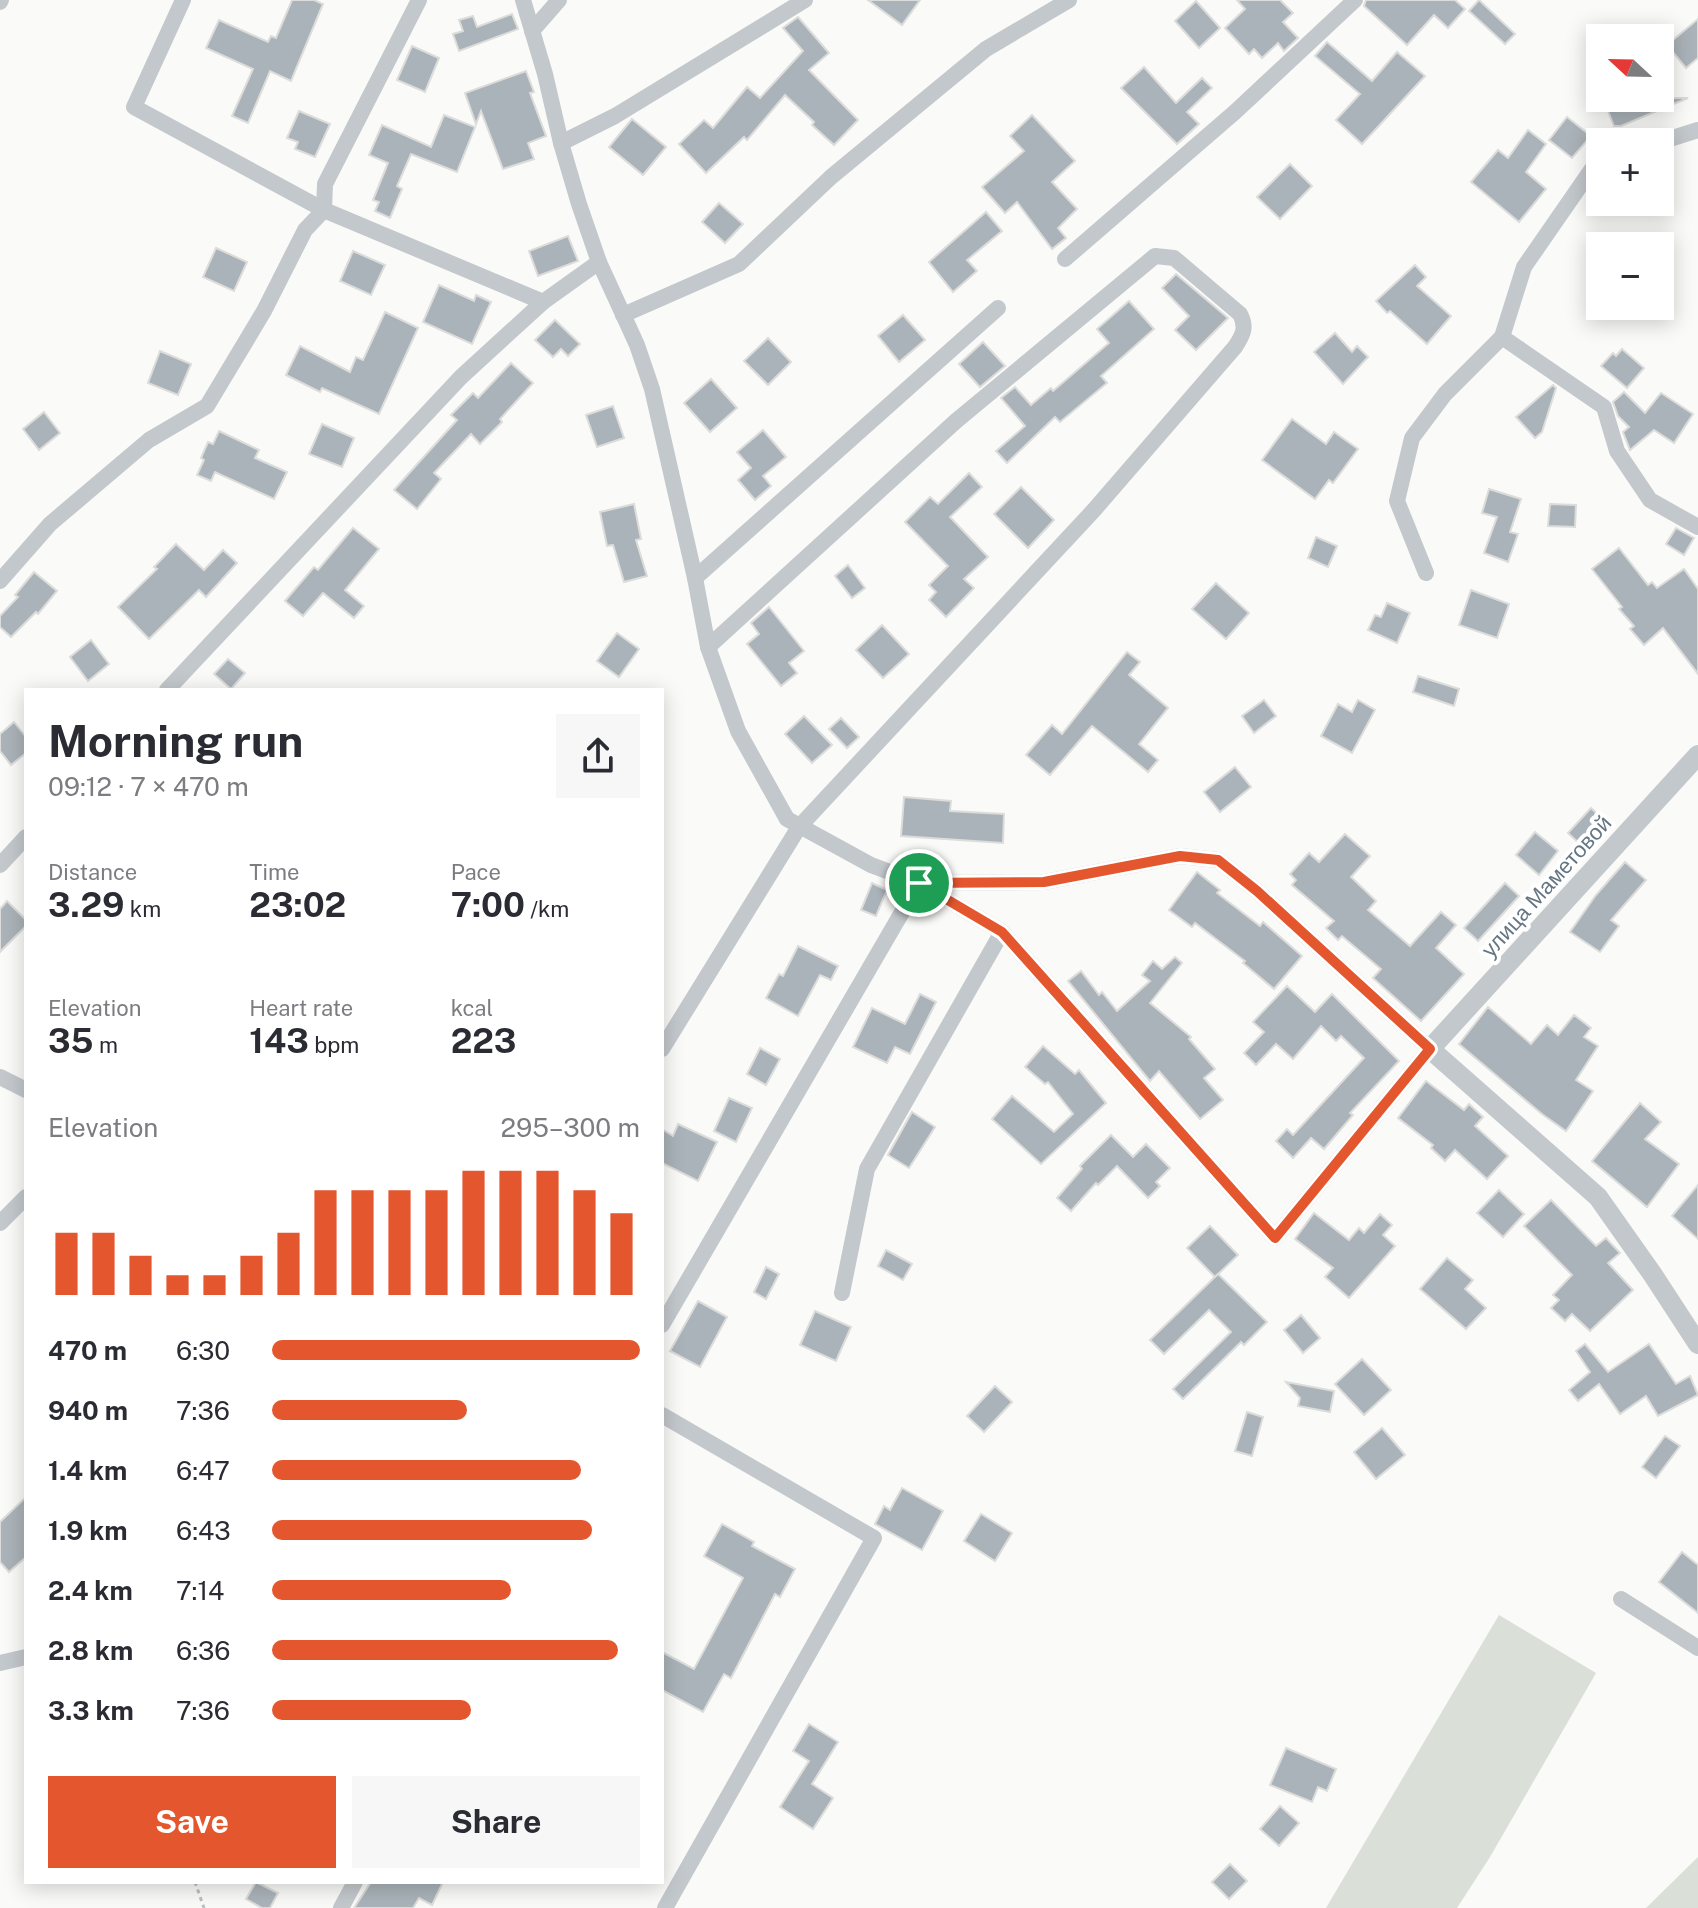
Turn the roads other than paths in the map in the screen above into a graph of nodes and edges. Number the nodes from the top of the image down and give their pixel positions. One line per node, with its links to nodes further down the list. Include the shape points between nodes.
1 (183, 0): 13 (street, via 134,107)
2 (419, 0): 13 (street, via 325,184)
3 (523, 0): 8 (street)
4 (559, 0): 8 (street)
5 (805, 0): 11 (street, via 615,116)
6 (1069, 0): 18 (street, via 986,49 831,177 739,264)
7 (1355, 0): 14 (street)
8 (532, 31): 11 (street)
9 (1698, 130): 10 (street)
10 (1674, 138)
11 (561, 143): 15 (street)
12 (1586, 177): 19 (street, via 1524,267)
13 (324, 210): 16 (street); 23 (street, via 305,230 207,406 138,450 50,524)
14 (1065, 259)
15 (599, 262): 16 (street); 18 (street)
16 (543, 302): 25 (street, via 461,377)
17 (998, 308): 22 (street)
18 (623, 315): 22 (street, via 652,389)
19 (1502, 337): 20 (street, via 1604,407 1617,451 1650,500); 21 (street, via 1445,394 1412,438 1397,501)
20 (1698, 527)
21 (1426, 573)
22 (695, 578): 24 (street)
23 (0, 581)
24 (708, 647): 27 (street, via 738,731 787,819); 27 (street, via 956,421 1155,256 1174,258 1240,314 1244,332 1235,347 1094,510)
25 (169, 688)
26 (1698, 755): 33 (street, улица Маметовой)
27 (799, 827): 30 (street); 32 (street)
28 (24, 839): 29 (street)
29 (0, 865)
30 (919, 883): 31 (street); 33 (street, via 1044,882 1180,856 1218,860); 39 (street)
31 (1002, 932): 33 (street, via 1275,1238); 38 (street, via 867,1169)
32 (664, 1046)
33 (1430, 1049): 40 (street, via 1598,1197)
34 (0, 1077): 35 (street)
35 (24, 1089)
36 (24, 1199): 37 (street)
37 (0, 1223)
38 (842, 1293)
39 (664, 1322)
40 (1698, 1344)
41 (664, 1416): 48 (street, via 874,1538)
42 (1621, 1599): 43 (street)
43 (1698, 1648)
44 (24, 1657): 45 (street)
45 (0, 1663)
46 (354, 1884): 47 (street)
47 (341, 1908)
48 (665, 1908)

